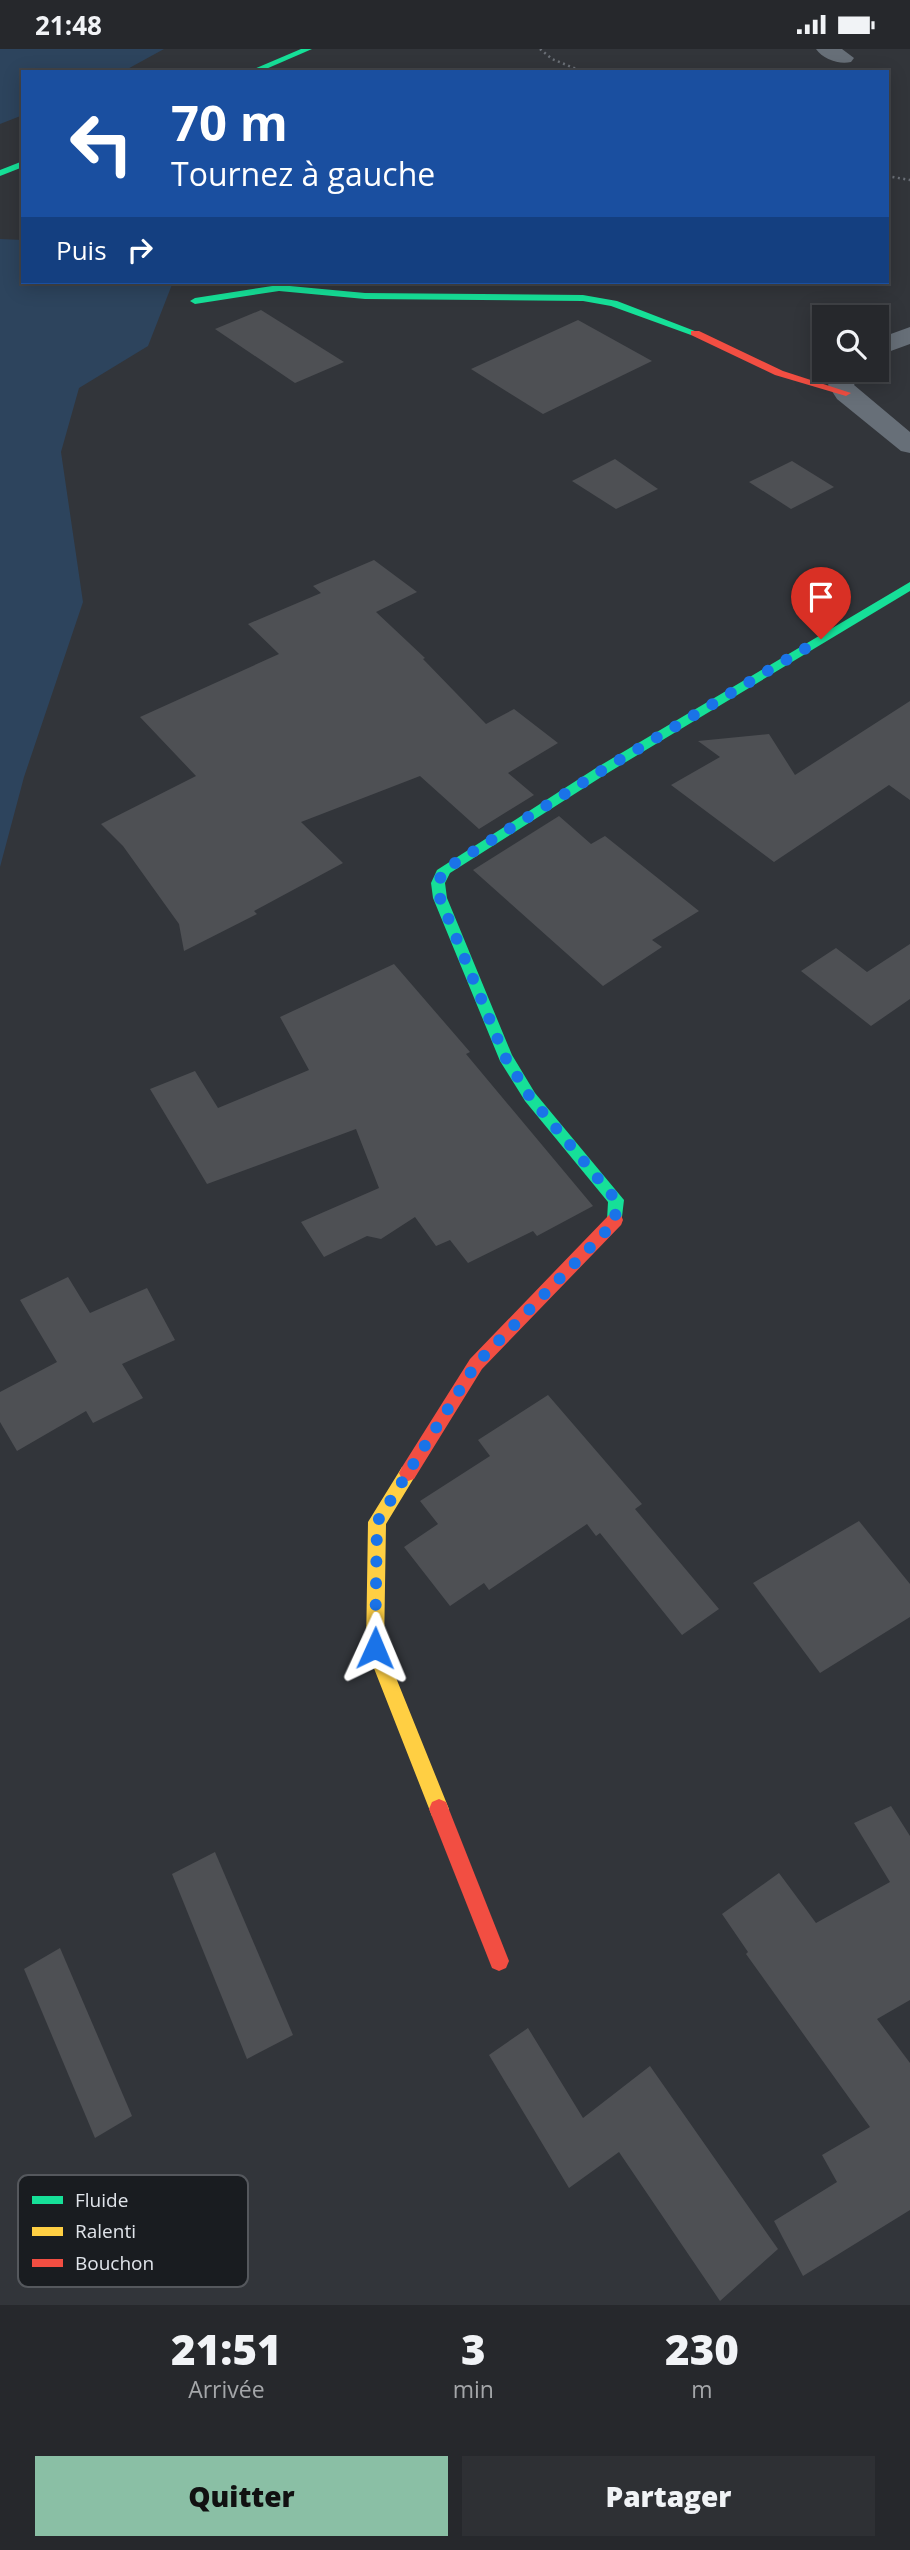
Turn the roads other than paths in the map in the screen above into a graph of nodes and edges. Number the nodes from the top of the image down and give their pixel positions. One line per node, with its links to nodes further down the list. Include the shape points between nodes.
1 (306, 49): 2 (main road)
2 (256, 70)
3 (21, 165): 4 (main road)
4 (0, 173)
5 (278, 285): 6 (main road); 9 (main road, via 365,296 583,298 613,303 682,327 779,373)
6 (195, 301)
7 (910, 335): 8 (street)
8 (889, 343)
9 (812, 377)
10 (849, 382): 11 (street)
11 (910, 445)
12 (910, 586): 13 (main road, via 601,771 444,870 438,883 440,898 505,1057 530,1097 616,1200 615,1222 476,1364 377,1522 375,1648)
13 (499, 1961)

